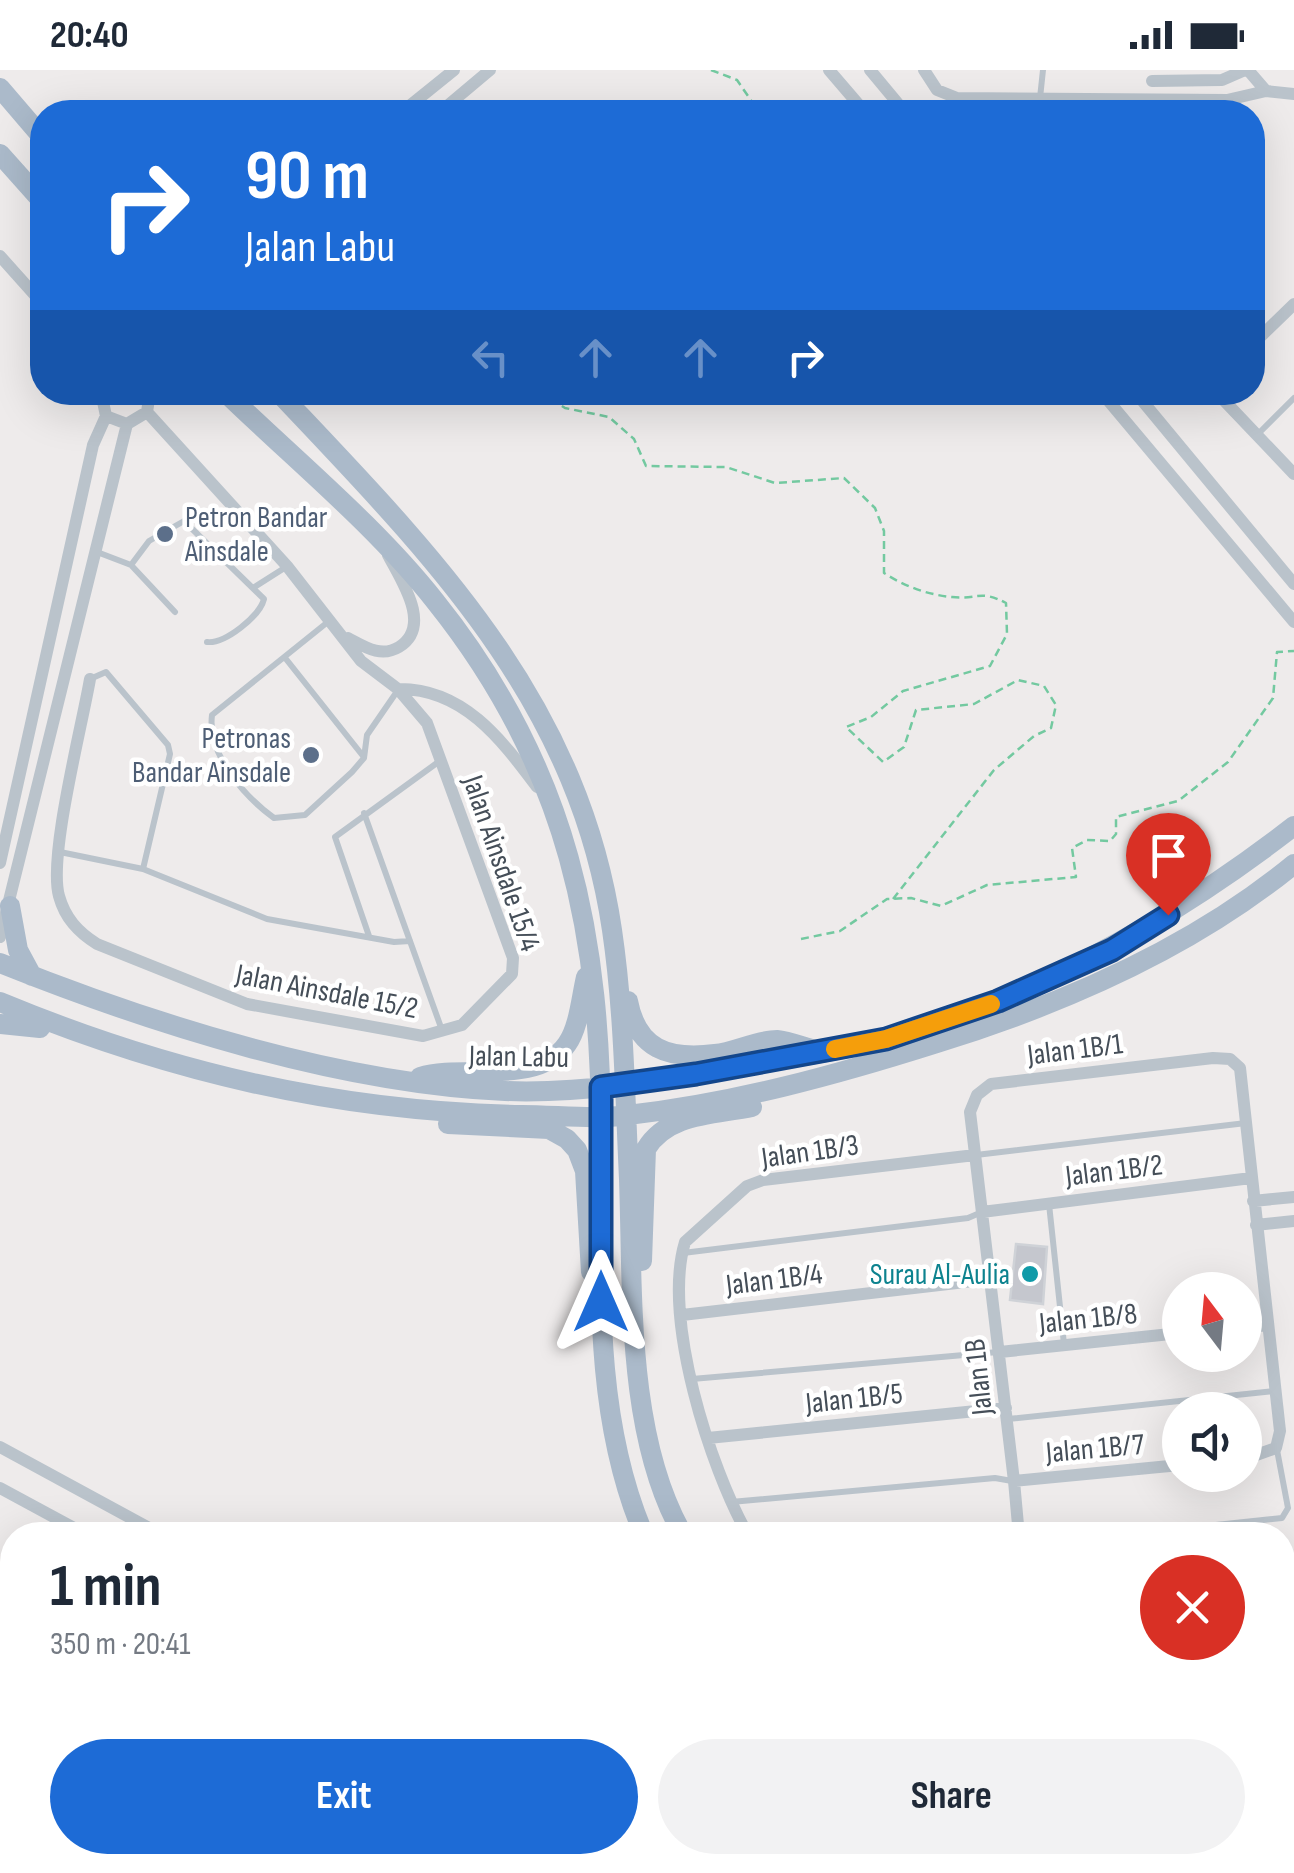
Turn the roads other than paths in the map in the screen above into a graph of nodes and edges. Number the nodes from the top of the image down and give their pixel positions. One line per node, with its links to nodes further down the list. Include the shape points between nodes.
1 (454, 70): 14 (street)
2 (490, 70): 15 (street)
3 (829, 70): 16 (street)
4 (870, 70): 17 (street)
5 (924, 70): 12 (street, via 937,90 957,98)
6 (1043, 70): 12 (lane)
7 (1247, 70): 8 (street, via 1222,80); 10 (street)
8 (1152, 76): 13 (street)
9 (0, 88): 18 (main road)
10 (1266, 91): 11 (street); 13 (street, via 1227,100)
11 (1294, 94)
12 (1040, 98): 13 (street)
13 (1150, 98)
14 (417, 100)
15 (454, 100)
16 (855, 100)
17 (895, 100)
18 (30, 122)
19 (0, 154): 20 (main road)
20 (30, 188)
21 (0, 256): 22 (street)
22 (30, 290)
23 (1294, 304): 24 (street)
24 (1265, 332)
25 (1294, 398): 36 (lane)
26 (104, 405): 34 (street)
27 (148, 405): 33 (street)
28 (238, 405): 38 (main road)
29 (292, 405): 67 (main road, via 474,608 524,683 588,826)
30 (1112, 405): 46 (street)
31 (1145, 405): 42 (street)
32 (1228, 405): 36 (street)
33 (147, 412): 35 (street); 41 (street)
34 (106, 416): 35 (street); 60 (street, via 93,445)
35 (128, 424): 39 (street)
36 (1257, 435): 37 (street)
37 (1294, 474)
38 (382, 544): 47 (street, via 408,594 415,626 410,640 394,650 372,651); 57 (main road, via 433,598 513,711)
39 (97, 552): 40 (lane); 52 (street)
40 (131, 565): 43 (lane, via 149,541 184,520); 44 (lane)
41 (288, 566): 43 (lane); 45 (street)
42 (1294, 584)
43 (254, 588): 48 (lane, via 264,600 259,611 216,643)
44 (176, 612)
45 (329, 620): 47 (street); 49 (lane)
46 (1294, 622)
47 (342, 634): 51 (street, via 361,661)
48 (207, 642)
49 (286, 659): 54 (lane); 54 (lane, via 212,715 210,734 242,787 274,818 305,815)
50 (90, 679): 53 (street, Jalan Ainsdale 15/2); 62 (lane, via 106,672 168,744)
51 (398, 689): 54 (lane, via 367,735); 55 (street, Jalan Ainsdale 15/4, via 426,723); 57 (street, via 425,688 472,714 508,747)
52 (56, 712): 53 (street); 63 (street)
53 (83, 717): 59 (street, Jalan Ainsdale 15/2)
54 (364, 758)
55 (441, 760): 56 (lane); 73 (street, Jalan Ainsdale 15/4, via 514,966 462,1025)
56 (364, 813): 65 (lane, via 338,830 335,844); 66 (lane)
57 (559, 817): 68 (main road)
58 (1294, 826): 75 (main road, Jalan Labu, via 1223,881 1112,950 998,1001 886,1039)
59 (58, 852): 62 (lane); 73 (street, Jalan Ainsdale 15/2, via 56,878 66,915 97,944 247,1004 422,1036)
60 (0, 863)
61 (1294, 864): 76 (main road, Jalan Labu, via 1183,941 1013,1020)
62 (143, 868): 65 (lane, via 267,919)
63 (10, 906): 64 (street); 70 (main road, via 18,950)
64 (0, 937)
65 (370, 938): 66 (lane)
66 (410, 941): 73 (lane)
67 (614, 952): 75 (main road, via 634,1029 651,1046 715,1054 776,1040); 78 (main road)
68 (591, 955): 77 (main road, via 568,1043 555,1056 530,1068 444,1070); 79 (main road)
69 (0, 963): 70 (main road, Jalan Labu)
70 (32, 976): 77 (main road, Jalan Labu, via 230,1042)
71 (0, 1002): 74 (main road, Jalan Labu)
72 (0, 1024): 74 (main road)
73 (443, 1034)
74 (90, 1039): 80 (main road, Jalan Labu, via 263,1088)
75 (822, 1052): 78 (main road, Jalan Labu)
76 (832, 1076): 82 (main road, Jalan Labu); 95 (main road, via 798,1094 674,1122 655,1135 646,1149 646,1224)
77 (408, 1080): 79 (main road, Jalan Labu, via 506,1091)
78 (623, 1082): 79 (main road, Jalan Labu); 82 (main road)
79 (601, 1087): 81 (main road)
80 (410, 1109): 81 (main road, Jalan Labu); 94 (main road, via 442,1123 549,1129 577,1150)
81 (601, 1116): 82 (main road, Jalan Labu); 94 (main road)
82 (626, 1116): 95 (main road)
83 (1246, 1123): 84 (lane); 84 (street, Jalan 1B/1, via 1240,1068 1230,1059 991,1084 976,1094 970,1112); 85 (street)
84 (975, 1155): 89 (street, Jalan 1B); 92 (street, Jalan 1B/3, via 763,1180 691,1234)
85 (1251, 1178): 87 (street); 88 (street, Jalan 1B/2)
86 (1294, 1196): 87 (street)
87 (1253, 1201): 91 (street)
88 (1049, 1204): 89 (street, Jalan 1B/2); 100 (lane)
89 (982, 1212): 92 (lane); 93 (street, Jalan 1B)
90 (1294, 1222): 91 (street)
91 (1256, 1226): 97 (street)
92 (681, 1254): 96 (street)
93 (991, 1279): 96 (street, Jalan 1B/4); 101 (street, Jalan 1B)
94 (601, 1302): 115 (main road, via 615,1435)
95 (633, 1304): 116 (main road, via 634,1354 654,1456)
96 (682, 1315): 102 (street)
97 (1266, 1324): 98 (street); 103 (street)
98 (1262, 1325)
99 (1162, 1336): 100 (street, Jalan 1B/8)
100 (1064, 1346): 101 (street, Jalan 1B/8)
101 (1000, 1352): 102 (lane); 104 (street, Jalan 1B)
102 (691, 1380): 105 (street)
103 (1275, 1391): 104 (lane); 107 (street)
104 (1007, 1413): 105 (street, Jalan 1B/5); 110 (street, Jalan 1B)
105 (708, 1438): 112 (street)
106 (0, 1448): 114 (street)
107 (1276, 1448): 108 (street); 119 (lane, via 1288,1508 1282,1518)
108 (1262, 1453)
109 (1162, 1468): 110 (street, Jalan 1B/7)
110 (1014, 1481): 112 (lane); 118 (street, Jalan 1B)
111 (0, 1488): 113 (street)
112 (730, 1502): 117 (street)
113 (62, 1522)
114 (138, 1522)
115 (638, 1522)
116 (676, 1522)
117 (741, 1522)
118 (1018, 1522)
119 (1244, 1522)

